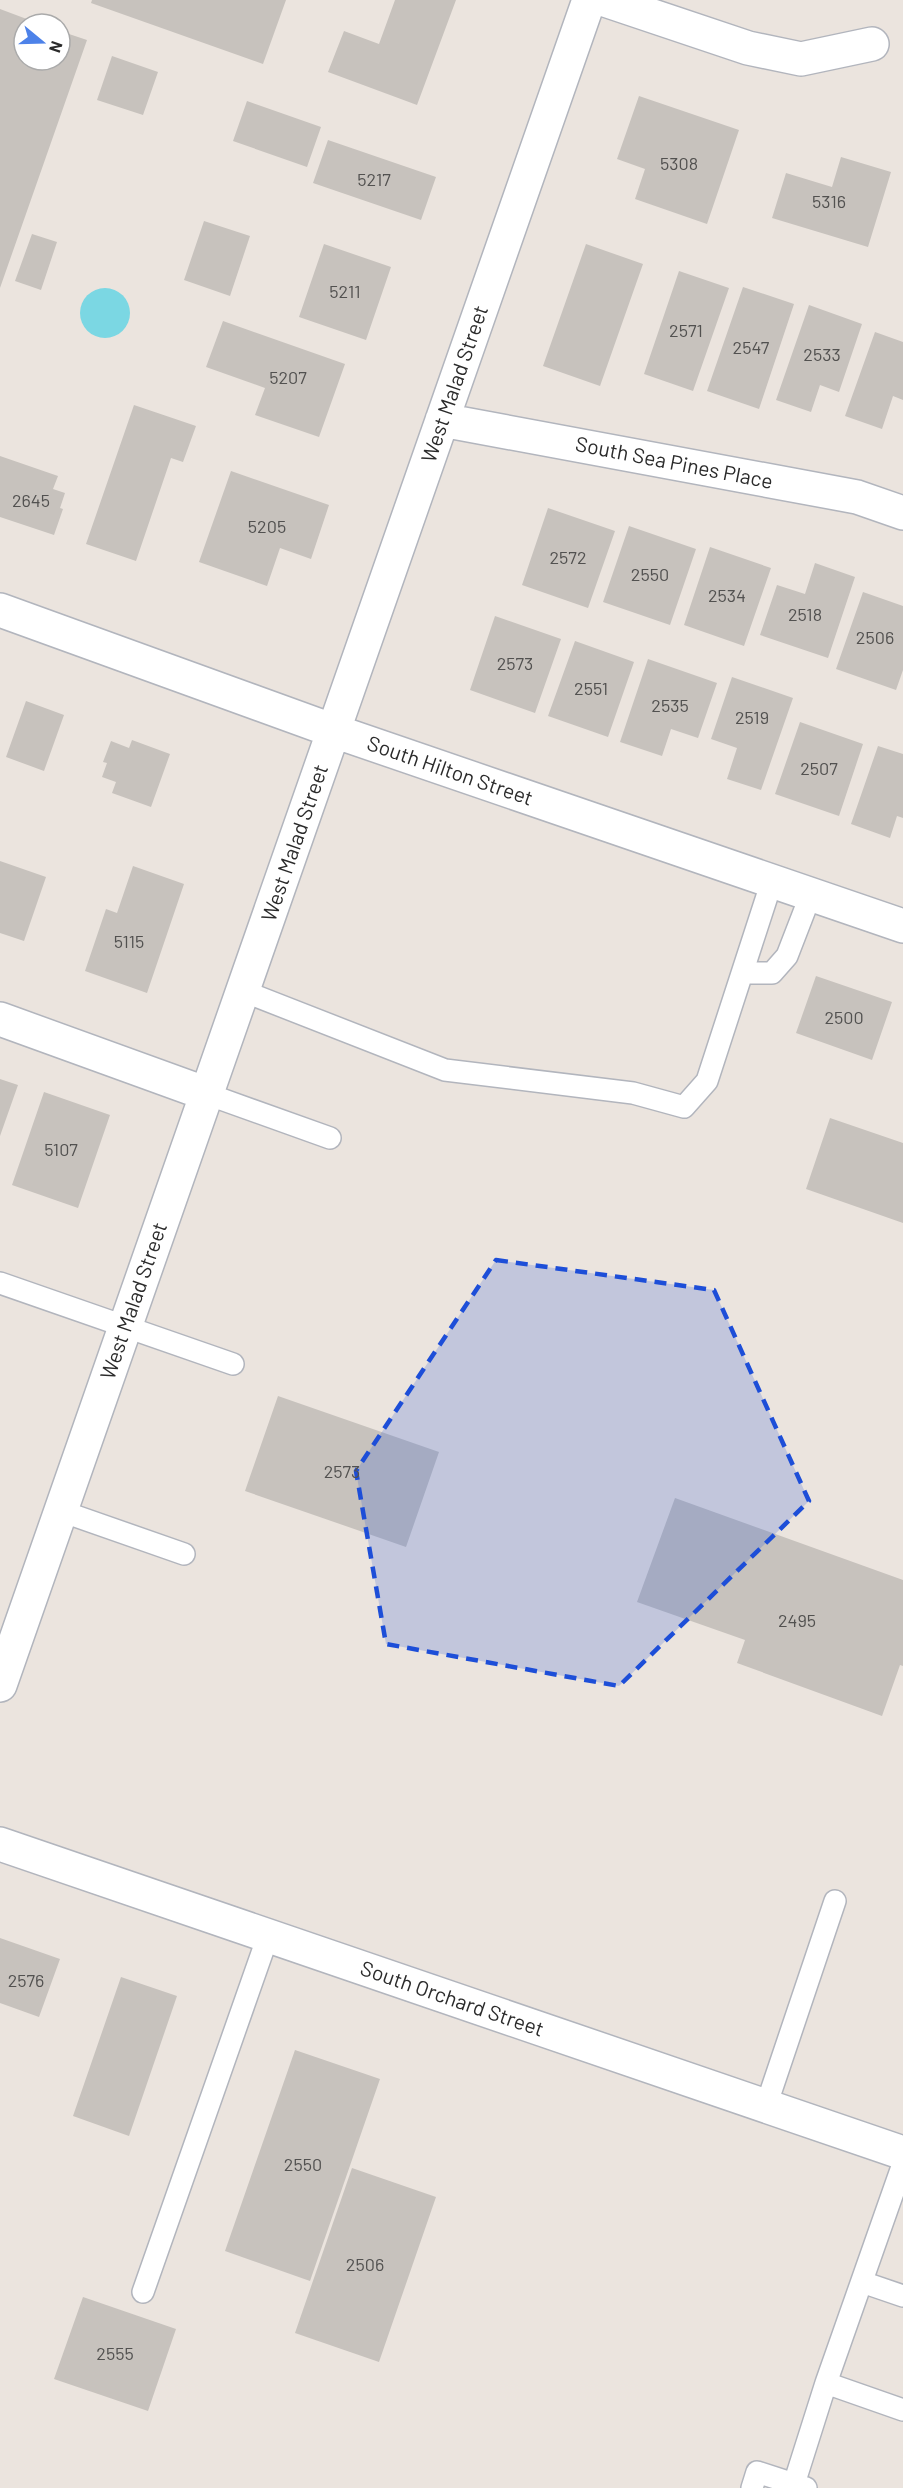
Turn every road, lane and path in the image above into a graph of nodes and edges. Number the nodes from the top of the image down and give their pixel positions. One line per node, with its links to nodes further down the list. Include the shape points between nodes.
1 (589, 0): 4 (street, West Malad Street)
2 (605, 0): 3 (street, via 748,48 801,59)
3 (872, 44)
4 (442, 420): 5 (street, South Sea Pines Place, via 857,497); 7 (street, West Malad Street)
5 (903, 513)
6 (0, 610): 7 (street, South Hilton Street)
7 (334, 731): 8 (street, South Hilton Street); 12 (street, West Malad Street)
8 (772, 881): 9 (street, South Hilton Street); 11 (lane)
9 (811, 894): 10 (street, South Hilton Street); 11 (lane, via 787,956 772,972)
10 (903, 926)
11 (742, 974): 12 (lane, via 707,1081 684,1107 633,1094 445,1070)
12 (243, 991): 14 (street, West Malad Street)
13 (0, 1019): 14 (street)
14 (207, 1094): 15 (lane); 17 (street, West Malad Street)
15 (330, 1138)
16 (0, 1283): 17 (lane)
17 (125, 1326): 18 (lane); 19 (street, West Malad Street)
18 (233, 1364)
19 (61, 1511): 20 (lane); 21 (street, West Malad Street)
20 (184, 1554)
21 (0, 1685)
22 (0, 1844): 24 (street, South Orchard Street)
23 (835, 1901): 25 (lane)
24 (268, 1936): 25 (street, South Orchard Street); 29 (lane)
25 (766, 2106): 26 (street, South Orchard Street)
26 (903, 2153)
27 (903, 2164): 28 (lane)
28 (862, 2282): 30 (lane); 31 (lane)
29 (142, 2292)
30 (903, 2296)
31 (826, 2383): 32 (lane); 33 (lane)
32 (903, 2410)
33 (800, 2486): 34 (lane, via 757,2472)
34 (752, 2488)

